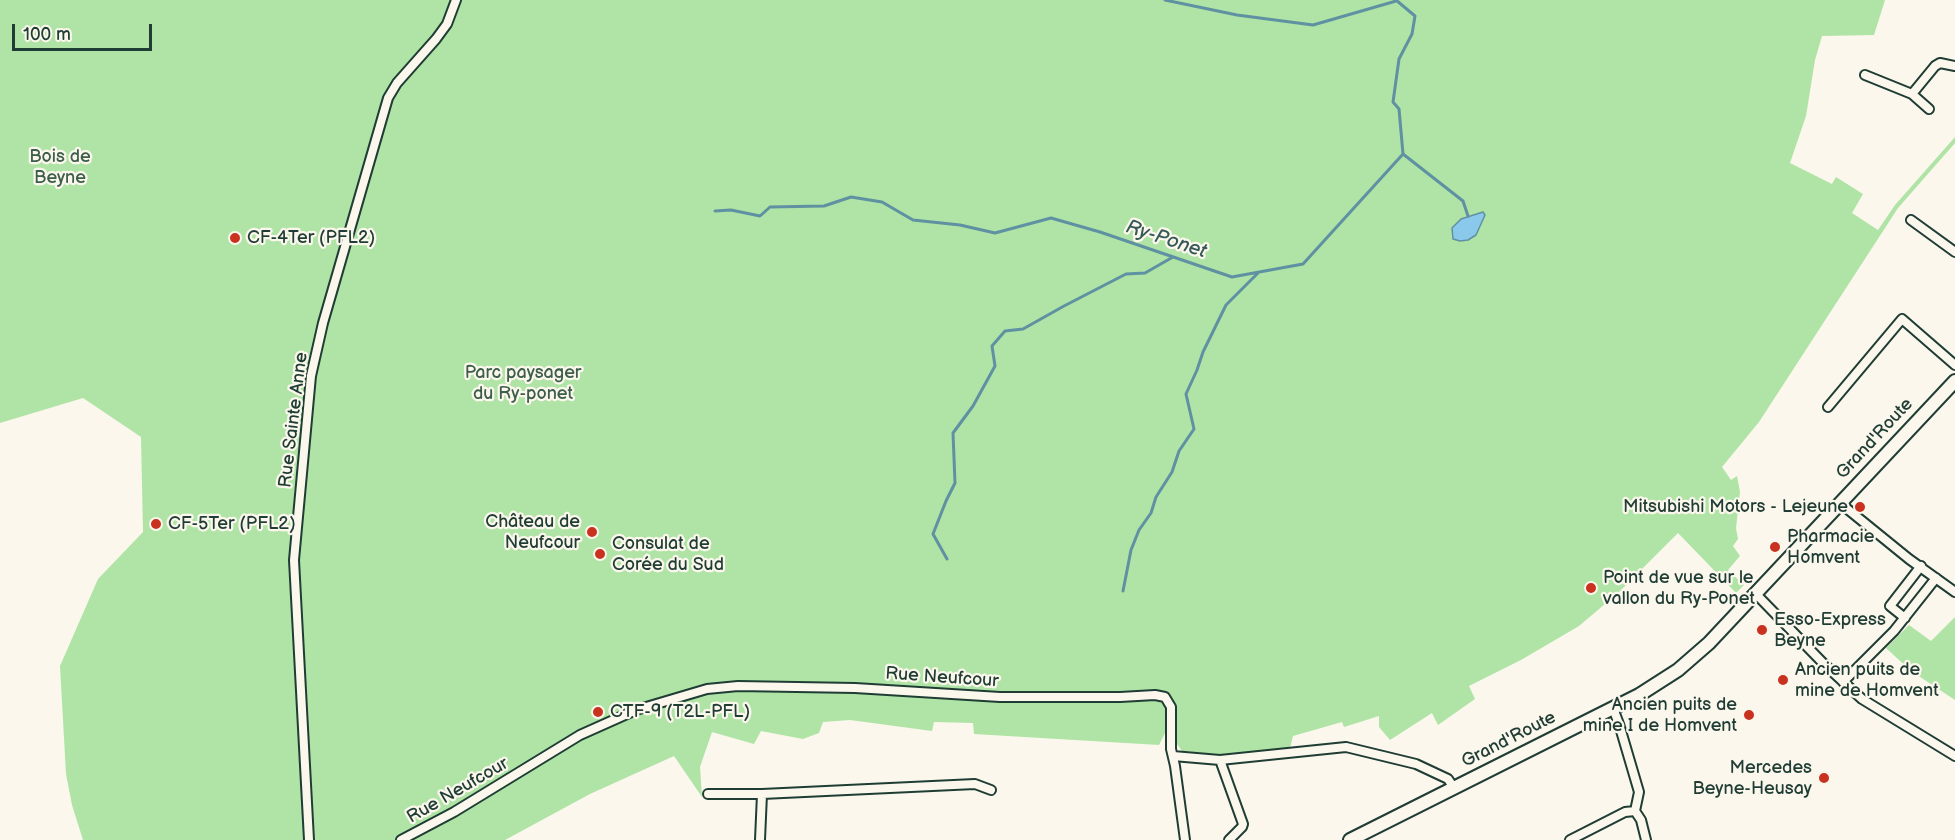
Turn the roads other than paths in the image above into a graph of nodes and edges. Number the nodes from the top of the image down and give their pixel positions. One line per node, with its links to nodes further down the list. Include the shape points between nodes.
1 (456, 0): 27 (street, Rue Sainte Anne, via 447,24 388,98 310,376 294,560)
2 (1955, 66): 4 (street, via 1935,66)
3 (1865, 75): 4 (street)
4 (1912, 94): 5 (street)
5 (1929, 109)
6 (1911, 220): 7 (street)
7 (1955, 252)
8 (1955, 365): 10 (street, via 1902,319)
9 (1955, 381): 11 (main road, Grand'Route)
10 (1828, 407)
11 (1840, 503): 12 (street); 15 (main road, Grand'Route)
12 (1921, 566): 13 (street); 16 (street, via 1890,606)
13 (1936, 578): 14 (street); 16 (street)
14 (1955, 592)
15 (1755, 593): 17 (street); 18 (main road, Grand'Route, via 1687,663)
16 (1905, 618): 17 (street)
17 (1843, 682): 20 (street, via 1862,699)
18 (1613, 708): 22 (main road, Grand'Route); 26 (street, via 1639,792)
19 (1173, 756): 21 (street); 28 (street, Rue Neufcour, via 1170,705 1165,697 1155,695 1051,698 855,688 707,688 636,710 580,735); 30 (street, Rue Neufcour)
20 (1955, 756)
21 (1220, 760): 22 (street, via 1346,747 1416,764 1448,779); 31 (street, via 1243,824)
22 (1454, 789): 32 (main road, Grand'Route)
23 (991, 790): 25 (street, via 975,784)
24 (708, 794): 25 (street)
25 (762, 794): 29 (street)
26 (1635, 811): 33 (street, via 1625,812); 34 (street)
27 (309, 840)
28 (401, 840)
29 (760, 840)
30 (1185, 840)
31 (1229, 840)
32 (1350, 840)
33 (1570, 840)
34 (1646, 840)

